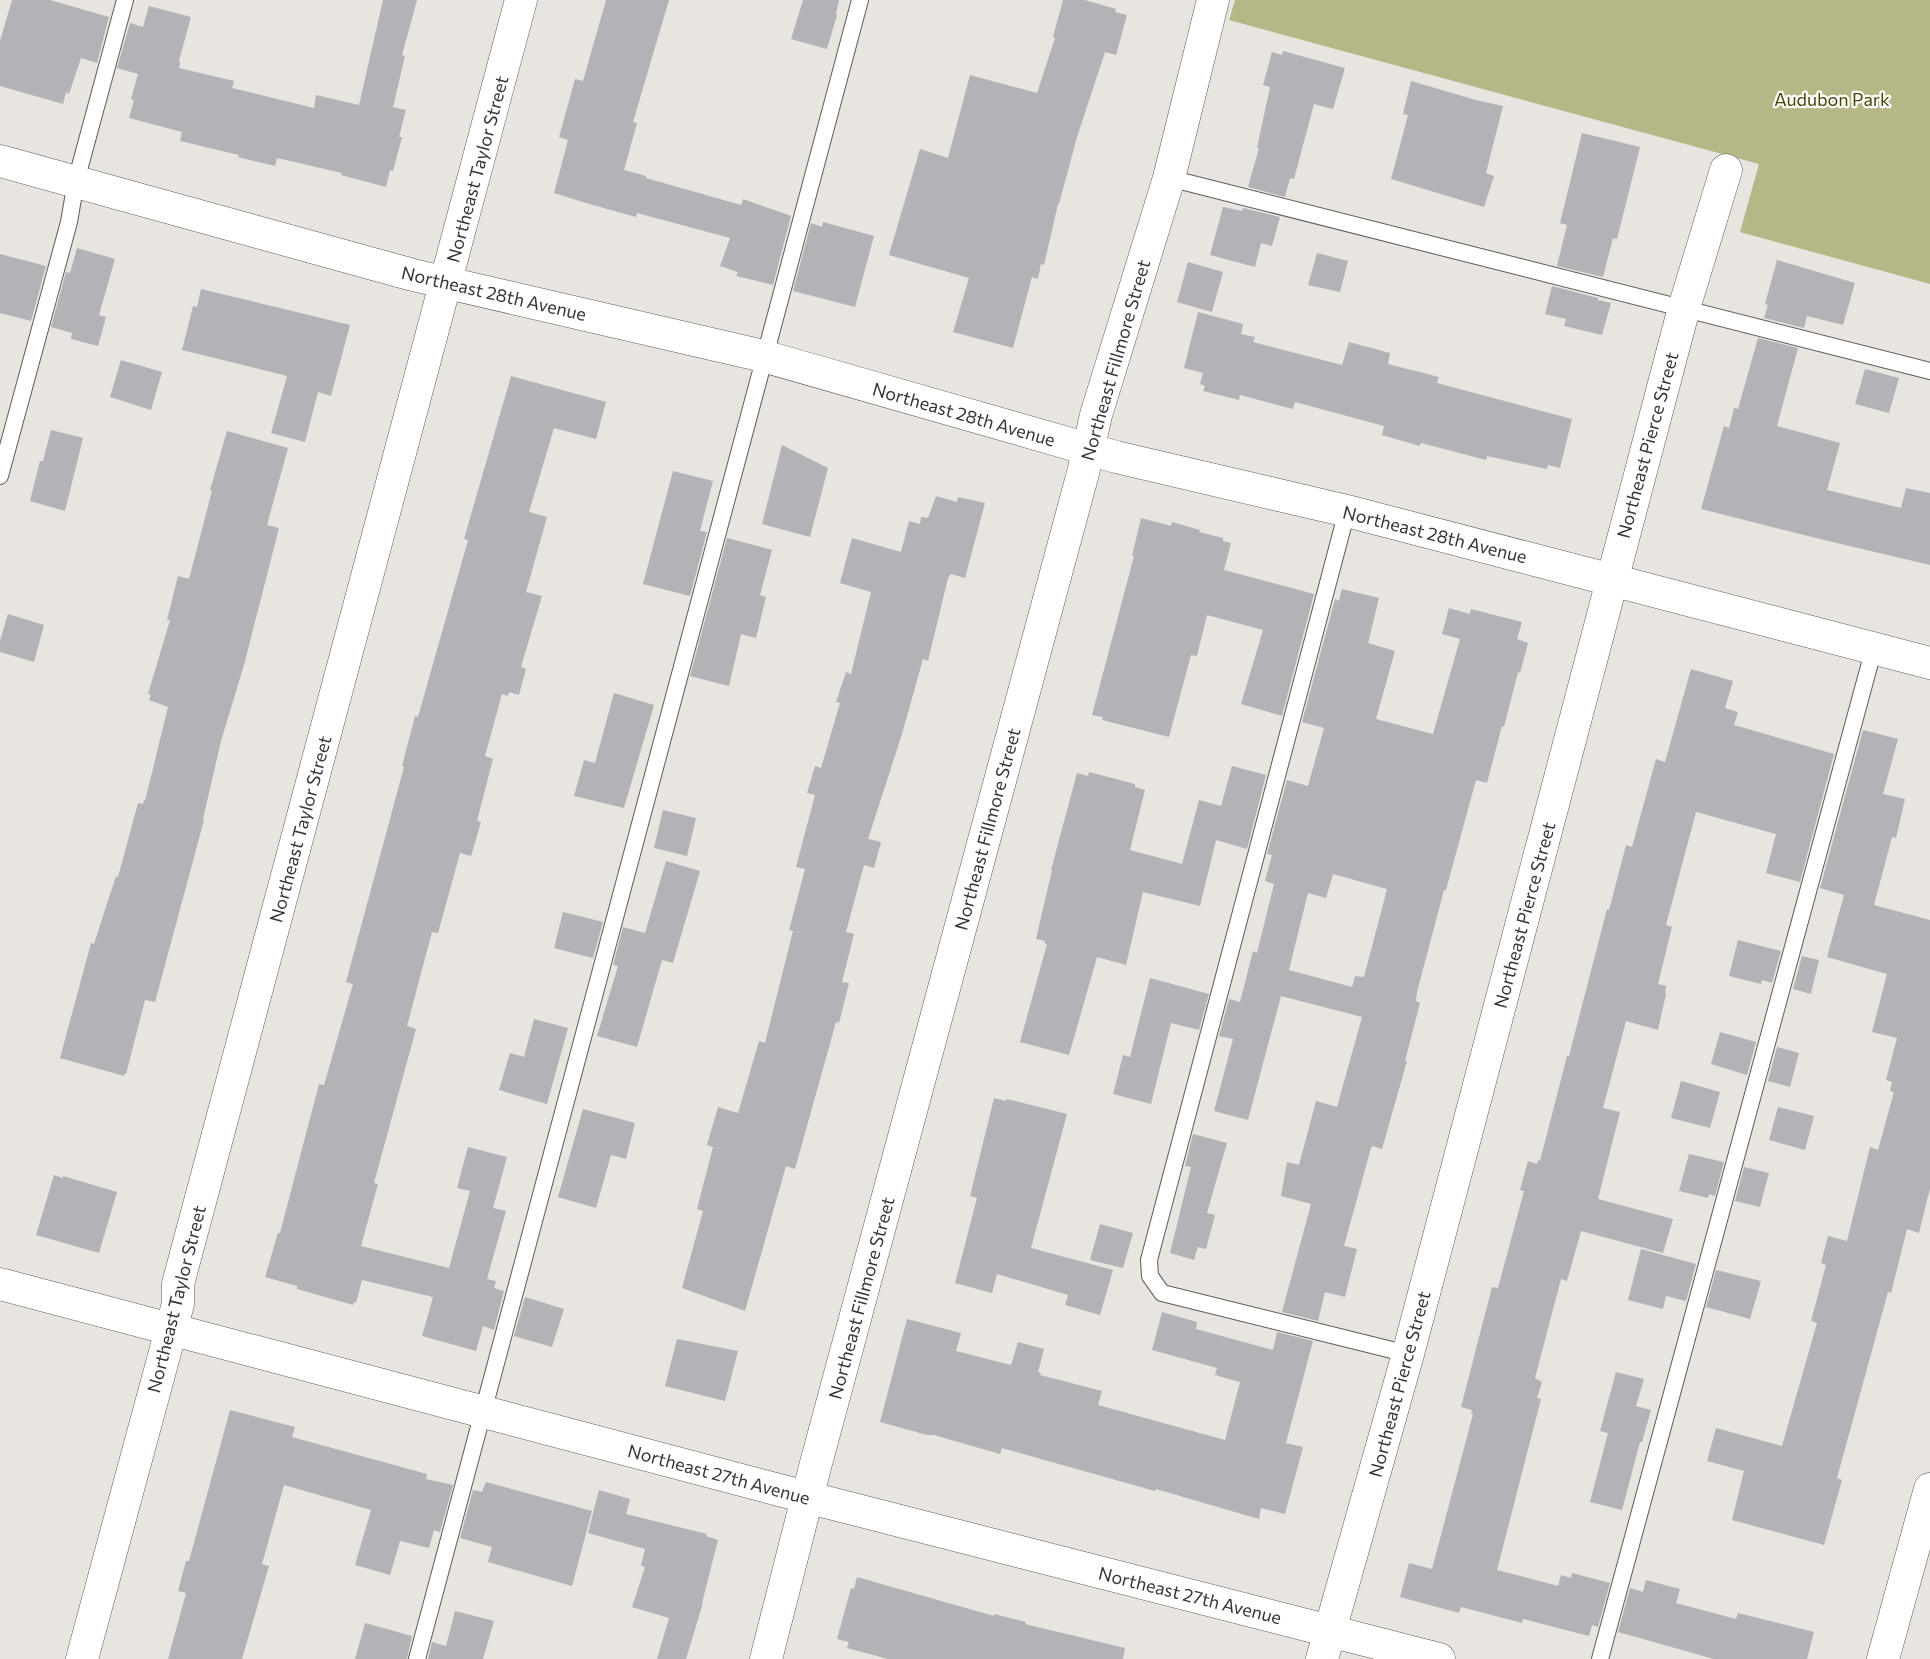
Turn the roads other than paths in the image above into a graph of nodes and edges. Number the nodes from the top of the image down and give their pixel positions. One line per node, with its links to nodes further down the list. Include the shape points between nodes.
1 (125, 0): 8 (lane)
2 (521, 0): 9 (street, Northeast Taylor Street)
3 (860, 0): 11 (lane)
4 (1214, 0): 7 (street, Northeast Fillmore Street)
5 (0, 161): 8 (street, Northeast 28th Avenue)
6 (1726, 170): 10 (street, Northeast Pierce Street)
7 (1169, 178): 10 (lane); 13 (street, Northeast Fillmore Street)
8 (76, 181): 9 (street, Northeast 28th Avenue); 14 (lane, via 69,222)
9 (447, 283): 11 (street, Northeast 28th Avenue); 20 (street, Northeast Taylor Street, via 181,1272)
10 (1684, 308): 12 (lane); 16 (street, Northeast Pierce Street)
11 (763, 356): 13 (street, Northeast 28th Avenue); 22 (lane)
12 (1930, 371)
13 (1087, 449): 15 (street, Northeast 28th Avenue); 23 (street, Northeast Fillmore Street)
14 (0, 476)
15 (1347, 511): 16 (street, Northeast 28th Avenue); 21 (lane, via 1152,1248 1150,1276 1162,1293)
16 (1611, 579): 17 (street, Northeast 28th Avenue); 21 (street, Northeast Pierce Street)
17 (1874, 648): 18 (street, Northeast 28th Avenue); 30 (lane)
18 (1930, 663)
19 (0, 1284): 20 (street, Northeast 27th Avenue)
20 (171, 1330): 22 (street, Northeast 27th Avenue); 26 (street, Northeast Taylor Street)
21 (1408, 1354): 25 (street, Northeast Pierce Street)
22 (484, 1413): 23 (street, Northeast 27th Avenue); 27 (lane)
23 (808, 1497): 25 (street, Northeast 27th Avenue); 28 (street, Northeast Fillmore Street)
24 (1929, 1498): 31 (street)
25 (1326, 1645): 29 (street, Northeast 27th Avenue)
26 (82, 1659)
27 (417, 1659)
28 (766, 1659)
29 (1439, 1659)
30 (1600, 1659)
31 (1883, 1659)

